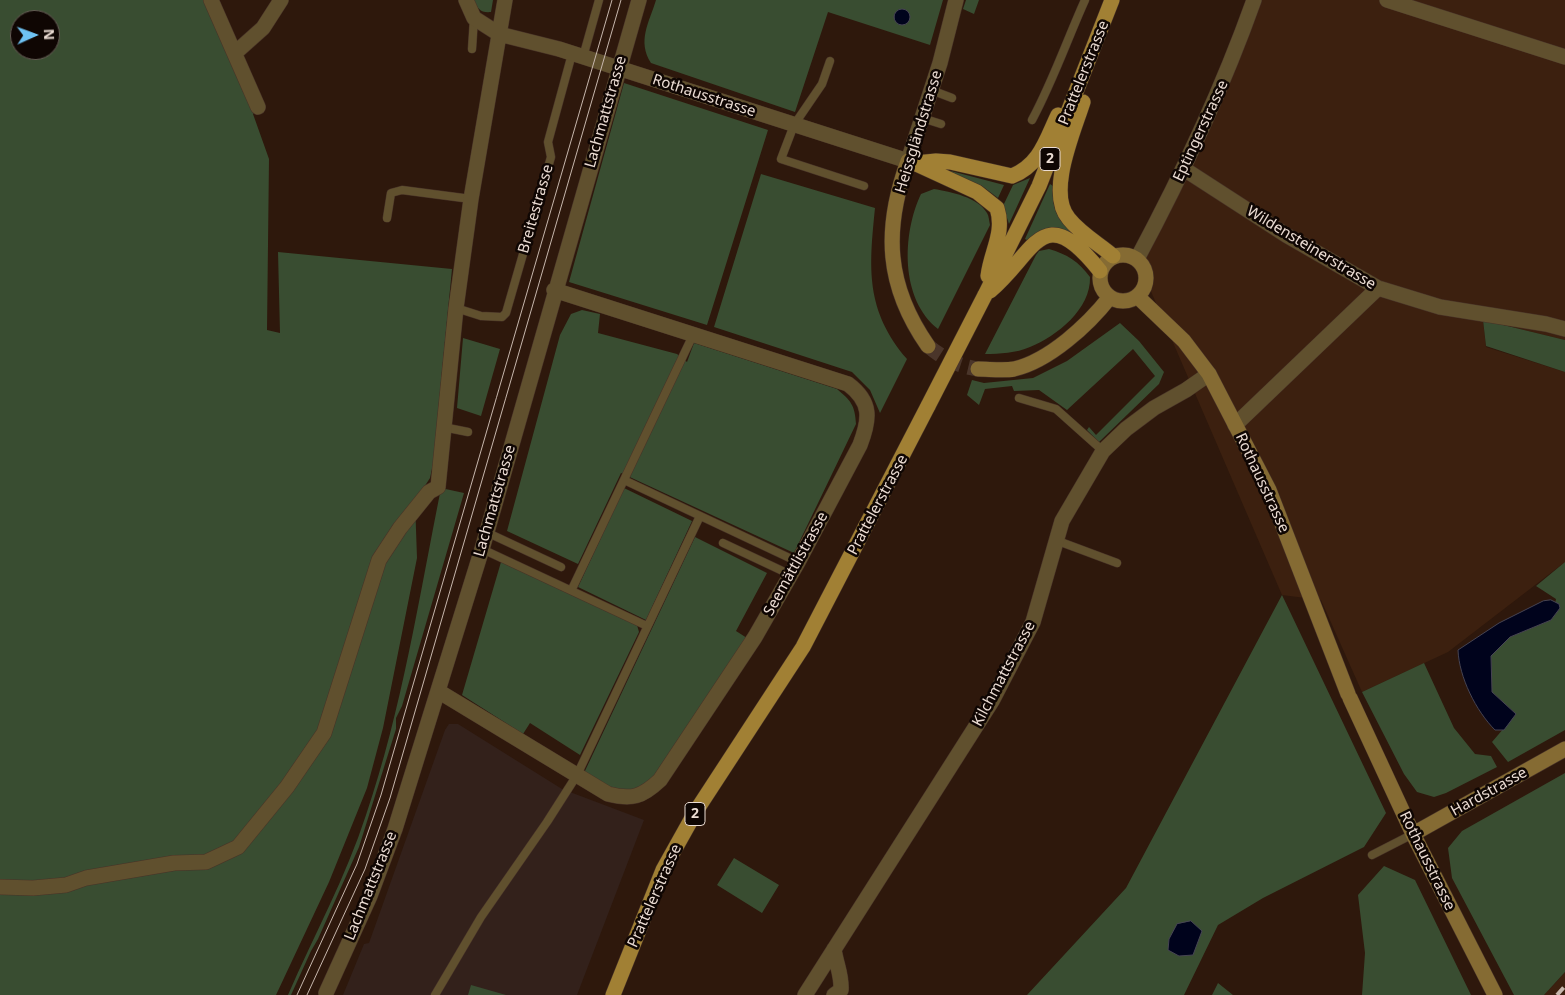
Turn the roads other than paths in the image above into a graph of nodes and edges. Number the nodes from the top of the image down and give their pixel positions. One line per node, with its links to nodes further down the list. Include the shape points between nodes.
1 (211, 0): 16 (street)
2 (281, 0): 16 (street, via 263,28)
3 (466, 0): 12 (street)
4 (505, 0): 14 (street)
5 (599, 0): 17 (lane)
6 (639, 0): 20 (street, Lachmattstrasse)
7 (956, 0): 21 (street, Heissgländstrasse)
8 (1085, 0): 25 (lane, via 1049,88)
9 (1112, 0): 13 (main road, Prattelerstrasse / 2)
10 (1254, 0): 29 (street, Eptingerstrasse, via 1230,67)
11 (1387, 0): 18 (street)
12 (474, 18): 14 (street, Rothausstrasse); 15 (lane)
13 (1106, 20): 28 (main road, via 1030,167 1006,177 950,162); 33 (main road, via 1062,172 1060,192 1061,206 1068,219); 38 (main road, Prattelerstrasse / 2, via 1038,186)
14 (499, 34): 17 (street, Rothausstrasse); 31 (street)
15 (472, 49)
16 (235, 53): 23 (street)
17 (577, 55): 20 (street, Rothausstrasse); 41 (lane, Breitestrasse, via 548,142 550,157 506,313 502,318 481,316)
18 (1565, 57)
19 (830, 61): 27 (lane, via 822,84)
20 (618, 68): 27 (street, Rothausstrasse); 37 (street, Lachmattstrasse)
21 (931, 90): 22 (lane); 24 (street, Heissgländstrasse)
22 (952, 98)
23 (258, 107)
24 (922, 118): 26 (lane); 28 (street, Heissgländstrasse)
25 (1032, 120)
26 (941, 124)
27 (794, 125): 28 (street, Rothausstrasse); 30 (lane, via 781,159)
28 (912, 162): 38 (main road, via 977,192 997,208 1001,230 989,263); 44 (street, Heissgländstrasse, via 900,182 893,228 893,263 907,313)
29 (1184, 170): 34 (street, Eptingerstrasse); 36 (street, Wildensteinerstrasse, via 1286,235)
30 (864, 186)
31 (471, 198): 32 (lane, via 402,190 391,193); 41 (street)
32 (387, 218)
33 (1113, 256): 34 (street, via 1126,254); 35 (street)
34 (1137, 259): 40 (street, via 1146,270 1147,278)
35 (1100, 272): 38 (main road, via 1084,251 1066,238 1054,235 1041,238 1028,247 1006,277); 39 (street, via 1101,286)
36 (1378, 288): 42 (street, Wildensteinerstrasse, via 1440,307); 48 (street)
37 (554, 290): 43 (street, Seemättlistrasse); 54 (street, Lachmattstrasse)
38 (985, 295): 72 (main road, Prattelerstrasse / 2, bridge, via 803,647 696,811 663,870)
39 (1110, 297): 40 (street, via 1124,302); 45 (street, via 1093,319 1046,354 1014,369)
40 (1138, 297): 46 (street, Rothausstrasse, via 1184,341)
41 (456, 308): 49 (street)
42 (1565, 329)
43 (693, 335): 52 (lane); 60 (street, Seemättlistrasse, via 848,384 865,403 866,429 860,445)
44 (928, 346)
45 (978, 369)
46 (1209, 374): 48 (street, Rothausstrasse); 51 (street, Kilchmattstrasse, via 1154,408)
47 (1019, 398): 51 (lane, via 1056,409)
48 (1235, 425): 66 (street, Rothausstrasse, via 1269,490 1349,696)
49 (444, 427): 50 (lane); 68 (street, via 438,487 429,492 379,560 324,733 287,787 238,847 206,862 174,863 86,878 66,885)
50 (468, 432)
51 (1103, 451): 55 (street, Kilchmattstrasse, via 1062,521)
52 (624, 480): 53 (lane); 61 (lane)
53 (700, 516): 60 (lane); 62 (lane)
54 (486, 532): 57 (street, Lachmattstrasse); 59 (lane)
55 (1058, 541): 58 (lane); 69 (street, Kilchmattstrasse, via 1033,622 992,702)
56 (723, 543): 60 (lane)
57 (482, 549): 61 (lane); 63 (street, Lachmattstrasse)
58 (1117, 563)
59 (561, 568)
60 (795, 569): 65 (street, Seemättlistrasse, via 755,637 660,780 638,796 624,798 608,794)
61 (572, 589): 62 (lane)
62 (647, 626): 65 (lane)
63 (438, 691): 65 (street, Seemättlistrasse); 70 (street, Lachmattstrasse, via 395,828)
64 (1565, 749): 66 (street, Hardstrasse)
65 (577, 775): 71 (lane, via 481,917)
66 (1413, 834): 67 (lane); 75 (street, Rothausstrasse)
67 (1372, 855)
68 (0, 886)
69 (834, 948): 73 (street, Kilchmattstrasse); 74 (street, via 842,976 841,990)
70 (327, 994)
71 (435, 995)
72 (614, 995)
73 (804, 995)
74 (834, 995)
75 (1495, 995)

